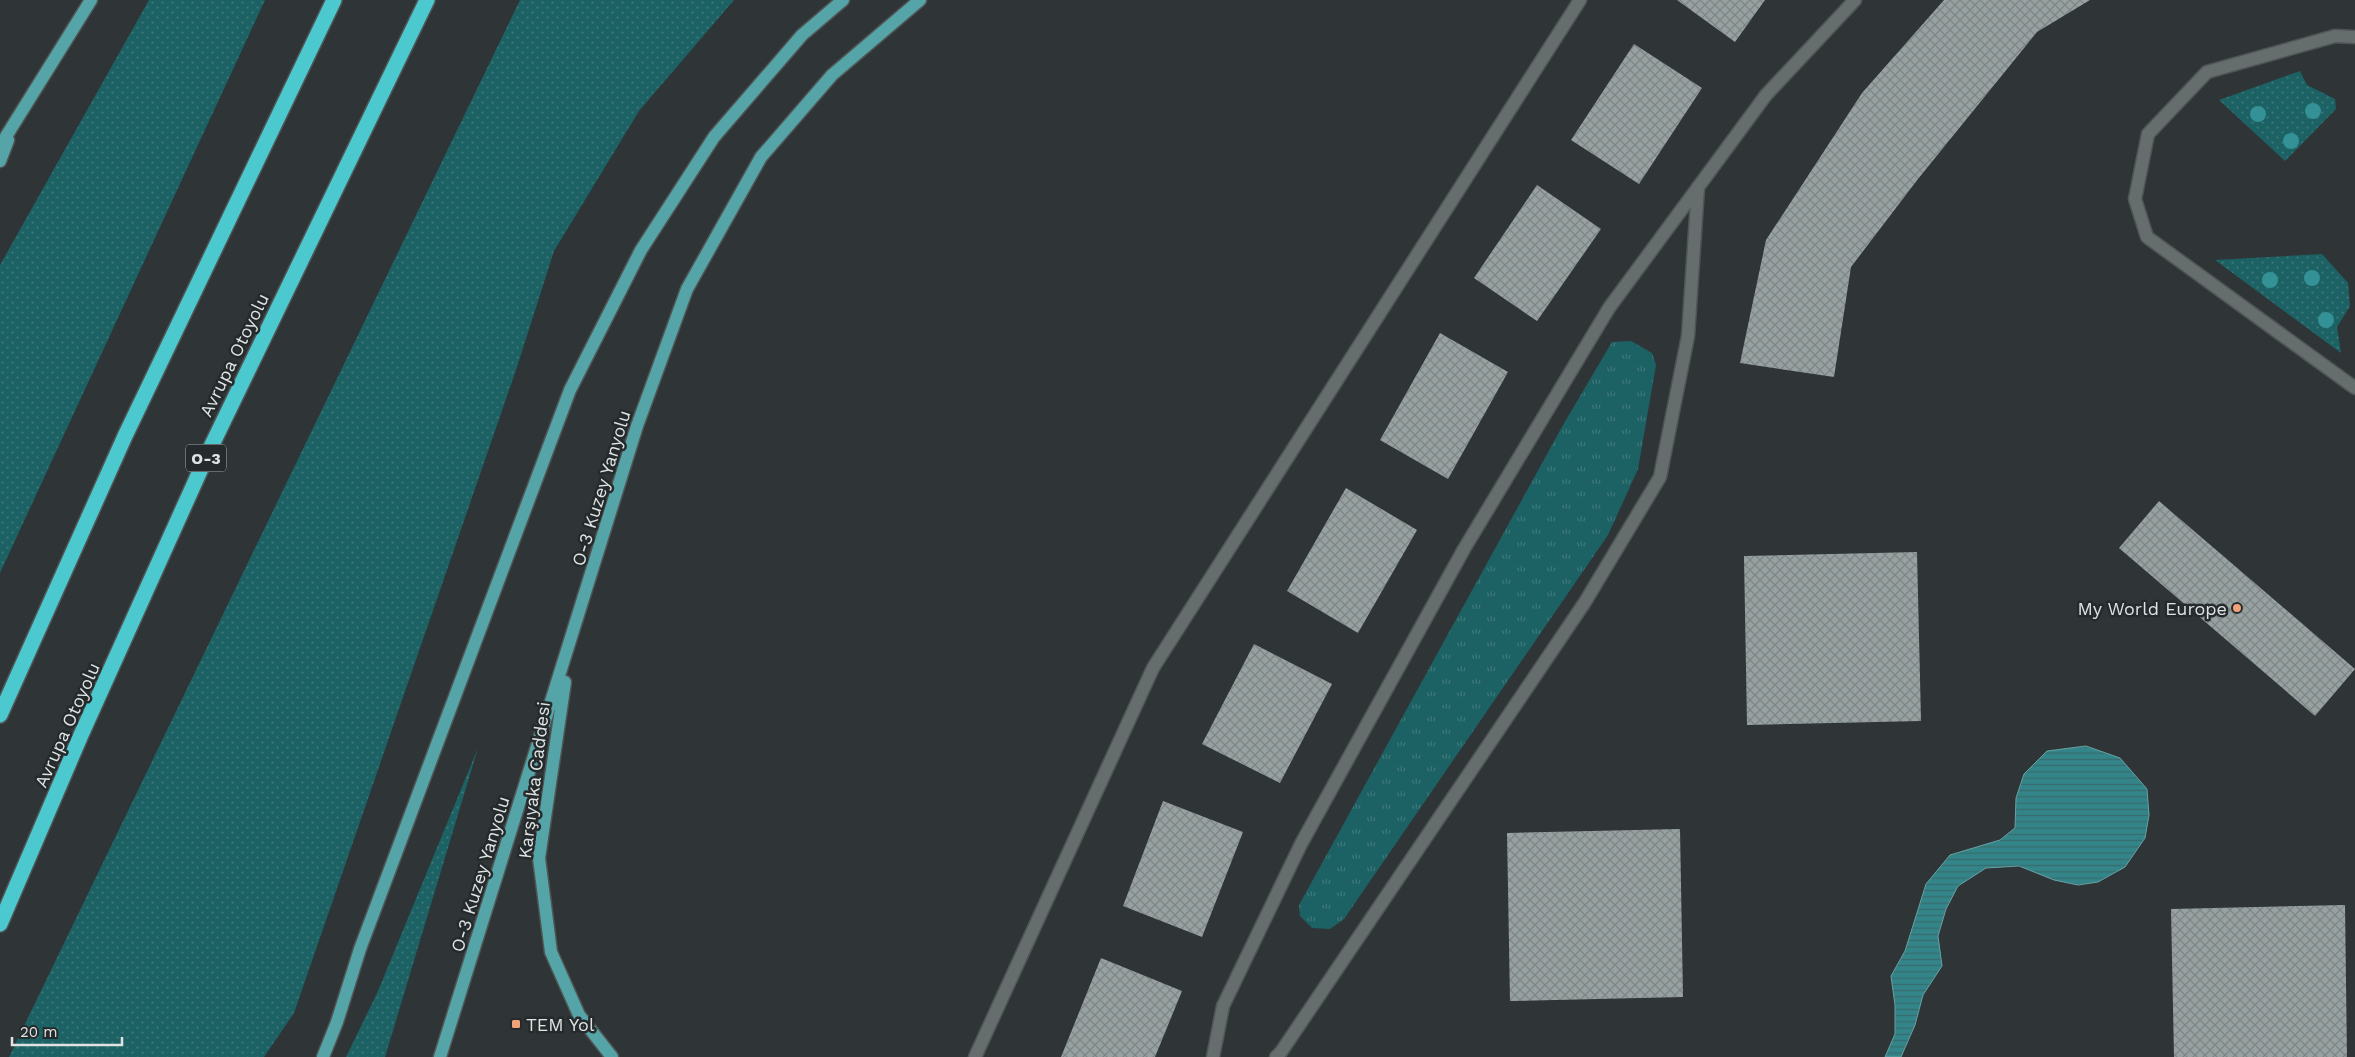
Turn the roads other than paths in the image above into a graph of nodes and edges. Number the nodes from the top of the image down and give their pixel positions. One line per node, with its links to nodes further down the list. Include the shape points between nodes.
1 (91, 0): 9 (main road)
2 (334, 0): 15 (highway, via 126,436)
3 (427, 0): 16 (highway, Avrupa Otoyolu / O-3, via 209,451 80,735)
4 (843, 0): 17 (main road, via 802,35 714,136 641,250 570,390)
5 (920, 0): 14 (main road, O-3 Kuzey Yanyolu, via 832,75 761,158 687,289 637,426)
6 (1580, 0): 20 (street, via 1153,668)
7 (1855, 0): 12 (street, via 1766,95)
8 (2355, 37): 13 (street, via 2335,36 2207,72 2148,134 2135,199 2147,237)
9 (16, 121): 10 (main road); 11 (main road)
10 (0, 146)
11 (0, 161)
12 (1698, 187): 21 (street, via 1609,308 1464,550 1301,844 1223,1006); 22 (street, via 1688,336 1660,478 1584,602)
13 (2355, 388)
14 (572, 640): 18 (main road, O-3 Kuzey Yanyolu); 19 (main road, Karşıyaka Caddesi, via 539,858 551,952 579,1015)
15 (0, 715)
16 (0, 924)
17 (323, 1057)
18 (440, 1057)
19 (612, 1057)
20 (976, 1057)
21 (1213, 1057)
22 (1276, 1057)

